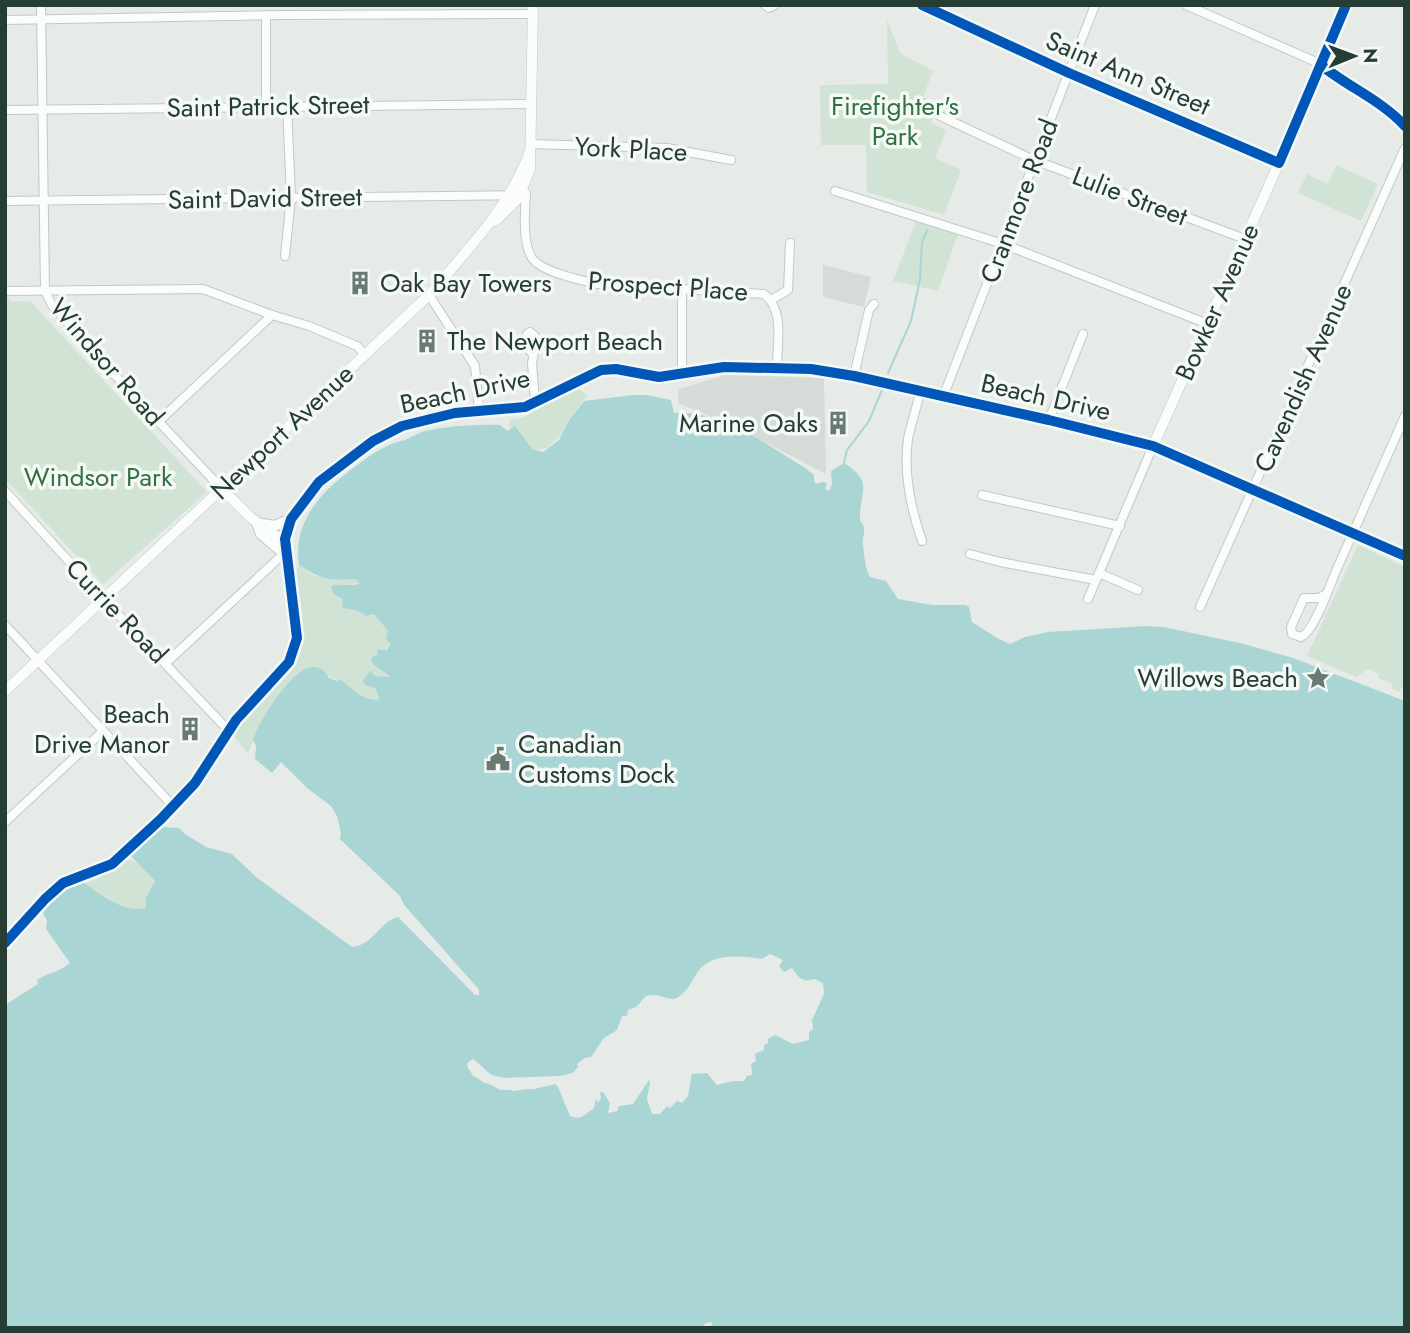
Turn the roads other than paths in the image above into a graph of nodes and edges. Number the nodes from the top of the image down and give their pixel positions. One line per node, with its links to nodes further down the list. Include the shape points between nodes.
1 (41, 5): 11 (street, Windsor Road)
2 (765, 5): 3 (street)
3 (775, 5)
4 (922, 5): 14 (street, Saint Ann Street)
5 (1094, 5): 14 (street, Cranmore Road)
6 (1186, 5): 13 (street)
7 (1344, 7): 13 (street, Bowker Avenue)
8 (286, 10): 9 (street); 10 (street)
9 (533, 10): 15 (street)
10 (266, 15): 11 (street); 17 (street)
11 (42, 19): 12 (street); 19 (street, Windsor Road)
12 (5, 20)
13 (1321, 65): 21 (street); 26 (street, Bowker Avenue)
14 (1069, 73): 25 (street, Cranmore Road); 26 (street, Saint Ann Street)
15 (530, 104): 16 (street, Saint Patrick Street); 22 (street)
16 (288, 106): 17 (street, Saint Patrick Street); 30 (street)
17 (266, 107): 19 (street, Saint Patrick Street)
18 (5, 110): 19 (street, Saint Patrick Street)
19 (44, 110): 32 (street, Windsor Road)
20 (940, 116): 25 (street, Lulie Street)
21 (1405, 126)
22 (530, 147): 24 (street, York Place, via 667,148); 28 (street, Newport Avenue); 29 (street)
23 (1405, 148): 61 (street, Cavendish Avenue)
24 (731, 160)
25 (1034, 160): 34 (street, Lulie Street); 36 (street, Cranmore Road)
26 (1279, 163): 34 (street, Bowker Avenue)
27 (835, 191): 36 (street)
28 (508, 196): 29 (street, Saint David Street); 30 (street, Saint David Street); 33 (street, Newport Avenue)
29 (523, 196): 33 (street); 38 (street, Prospect Place, via 529,251 535,261 597,284)
30 (291, 197): 32 (street, Saint David Street); 37 (street)
31 (5, 201): 32 (street, Saint David Street)
32 (44, 201): 40 (street, Windsor Road)
33 (484, 230): 41 (street, Newport Avenue)
34 (1245, 239): 45 (street, Bowker Avenue)
35 (790, 243): 42 (street, via 788,290)
36 (1003, 244): 45 (street); 53 (street, Cranmore Road)
37 (285, 256)
38 (682, 290): 42 (street, Prospect Place, via 756,292); 50 (street)
39 (5, 291): 40 (street)
40 (45, 291): 44 (street, via 203,289); 58 (street, Windsor Road, via 81,339)
41 (429, 295): 48 (street, Newport Avenue); 55 (street, via 475,366)
42 (771, 299): 49 (street, via 777,313)
43 (874, 304): 51 (street)
44 (272, 315): 48 (street, via 358,346); 58 (street)
45 (1208, 324): 59 (street, Bowker Avenue)
46 (1083, 334): 57 (street)
47 (533, 354): 54 (street)
48 (365, 355): 60 (street, Newport Avenue)
49 (777, 367): 50 (main road, Beach Drive, via 724,367); 51 (main road, Beach Drive)
50 (682, 375): 54 (main road, Beach Drive, via 650,377 621,369 601,370)
51 (854, 376): 52 (main road, Beach Drive)
52 (920, 391): 53 (main road, Beach Drive); 68 (street, via 906,466)
53 (943, 397): 57 (main road, Beach Drive)
54 (535, 402): 55 (main road, Beach Drive)
55 (479, 410): 64 (main road, Beach Drive, via 428,418 378,438 319,482)
56 (1405, 416): 67 (street)
57 (1049, 420): 59 (main road, Beach Drive)
58 (159, 422): 60 (street, Windsor Road)
59 (1153, 446): 61 (main road, Beach Drive); 66 (street, Bowker Avenue)
60 (221, 488): 65 (street, Windsor Road); 75 (street, Newport Avenue)
61 (1254, 488): 67 (main road, Beach Drive); 77 (street, Cavendish Avenue)
62 (982, 495): 66 (street)
63 (7, 497): 75 (street, Currie Road)
64 (291, 519): 65 (main road, via 274,526); 69 (main road, Beach Drive)
65 (257, 523): 69 (main road, via 261,534)
66 (1120, 526): 72 (street, Bowker Avenue)
67 (1353, 532): 71 (main road, Beach Drive); 74 (street)
68 (922, 541)
69 (285, 549): 80 (street); 82 (main road, Beach Drive, via 297,638 293,654)
70 (970, 554): 72 (street)
71 (1405, 556)
72 (1098, 577): 73 (street); 76 (street, Bowker Avenue)
73 (1138, 590)
74 (1326, 594): 74 (street, via 1304,598 1292,634 1306,636)
75 (103, 598): 79 (street, Newport Avenue); 80 (street, Currie Road)
76 (1088, 598)
77 (1200, 607)
78 (5, 625): 79 (street)
79 (37, 660): 81 (street, Newport Avenue); 83 (street)
80 (166, 663): 82 (street, Currie Road)
81 (5, 691)
82 (228, 730): 84 (main road, Beach Drive, via 195,783)
83 (103, 731): 84 (street); 85 (street)
84 (173, 806): 86 (main road, Beach Drive, via 112,864 64,883)
85 (5, 822)
86 (5, 943)

